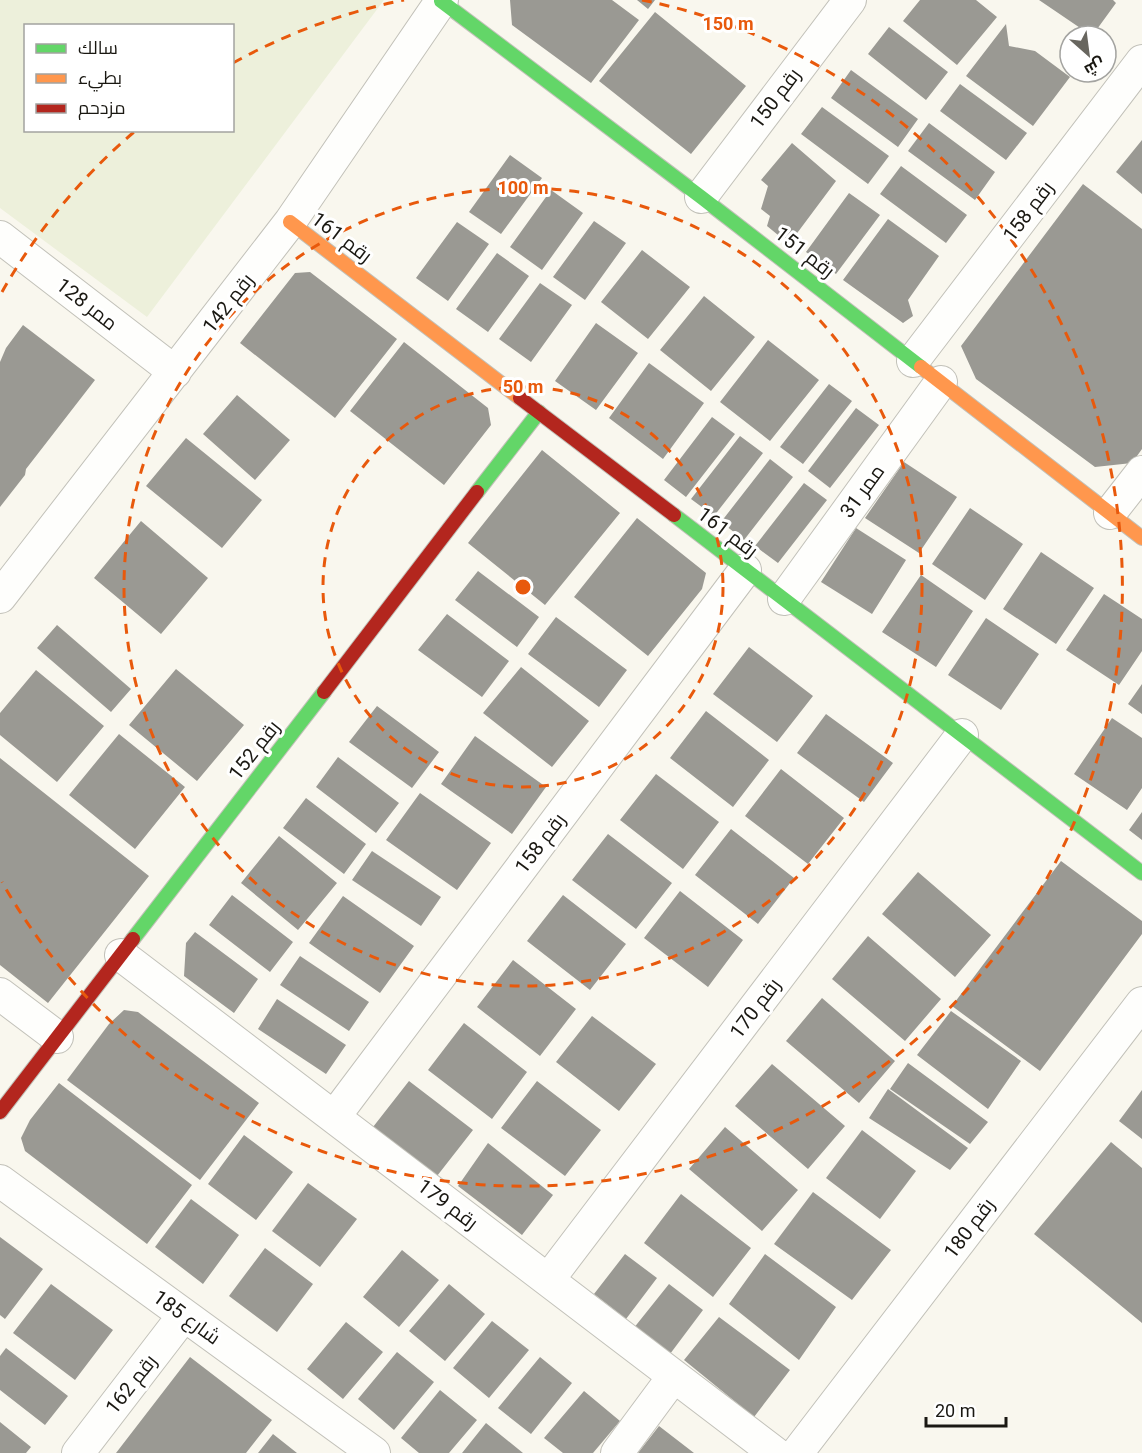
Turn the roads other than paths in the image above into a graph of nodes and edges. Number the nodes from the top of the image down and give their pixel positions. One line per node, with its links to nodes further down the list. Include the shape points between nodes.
1 (442, 0): 4 (street, رقم 151); 5 (street, رقم 142)
2 (850, 0): 4 (street, رقم 150)
3 (1142, 61): 7 (street, رقم 158)
4 (701, 196): 7 (street, رقم 151)
5 (290, 222): 8 (street, رقم 142); 10 (street, رقم 161)
6 (0, 237): 8 (street, ممر 128)
7 (913, 361): 9 (street, رقم 151)
8 (175, 372): 15 (street, رقم 142)
9 (941, 382): 12 (street, رقم 151); 16 (street, ممر 31)
10 (539, 412): 14 (street, رقم 161); 19 (street, رقم 152)
11 (1142, 472): 12 (street)
12 (1110, 513): 13 (street, رقم 151)
13 (1142, 538)
14 (745, 570): 16 (street, رقم 161); 24 (street, رقم 158)
15 (0, 597)
16 (784, 599): 17 (street, رقم 161)
17 (962, 735): 18 (street, رقم 161); 26 (street, رقم 170)
18 (1142, 873)
19 (121, 955): 22 (street, رقم 152); 24 (street, رقم 179)
20 (0, 994): 22 (street)
21 (1142, 1003): 33 (street, رقم 180)
22 (57, 1037): 23 (street, رقم 152)
23 (0, 1112)
24 (334, 1117): 26 (street, رقم 179)
25 (0, 1181): 27 (street, شارع 185)
26 (548, 1280): 28 (street, رقم 179)
27 (184, 1315): 29 (street, رقم 162); 30 (street, شارع 185)
28 (674, 1376): 31 (street); 32 (street, رقم 179)
29 (78, 1453)
30 (374, 1453)
31 (617, 1453)
32 (775, 1453)
33 (797, 1453)

